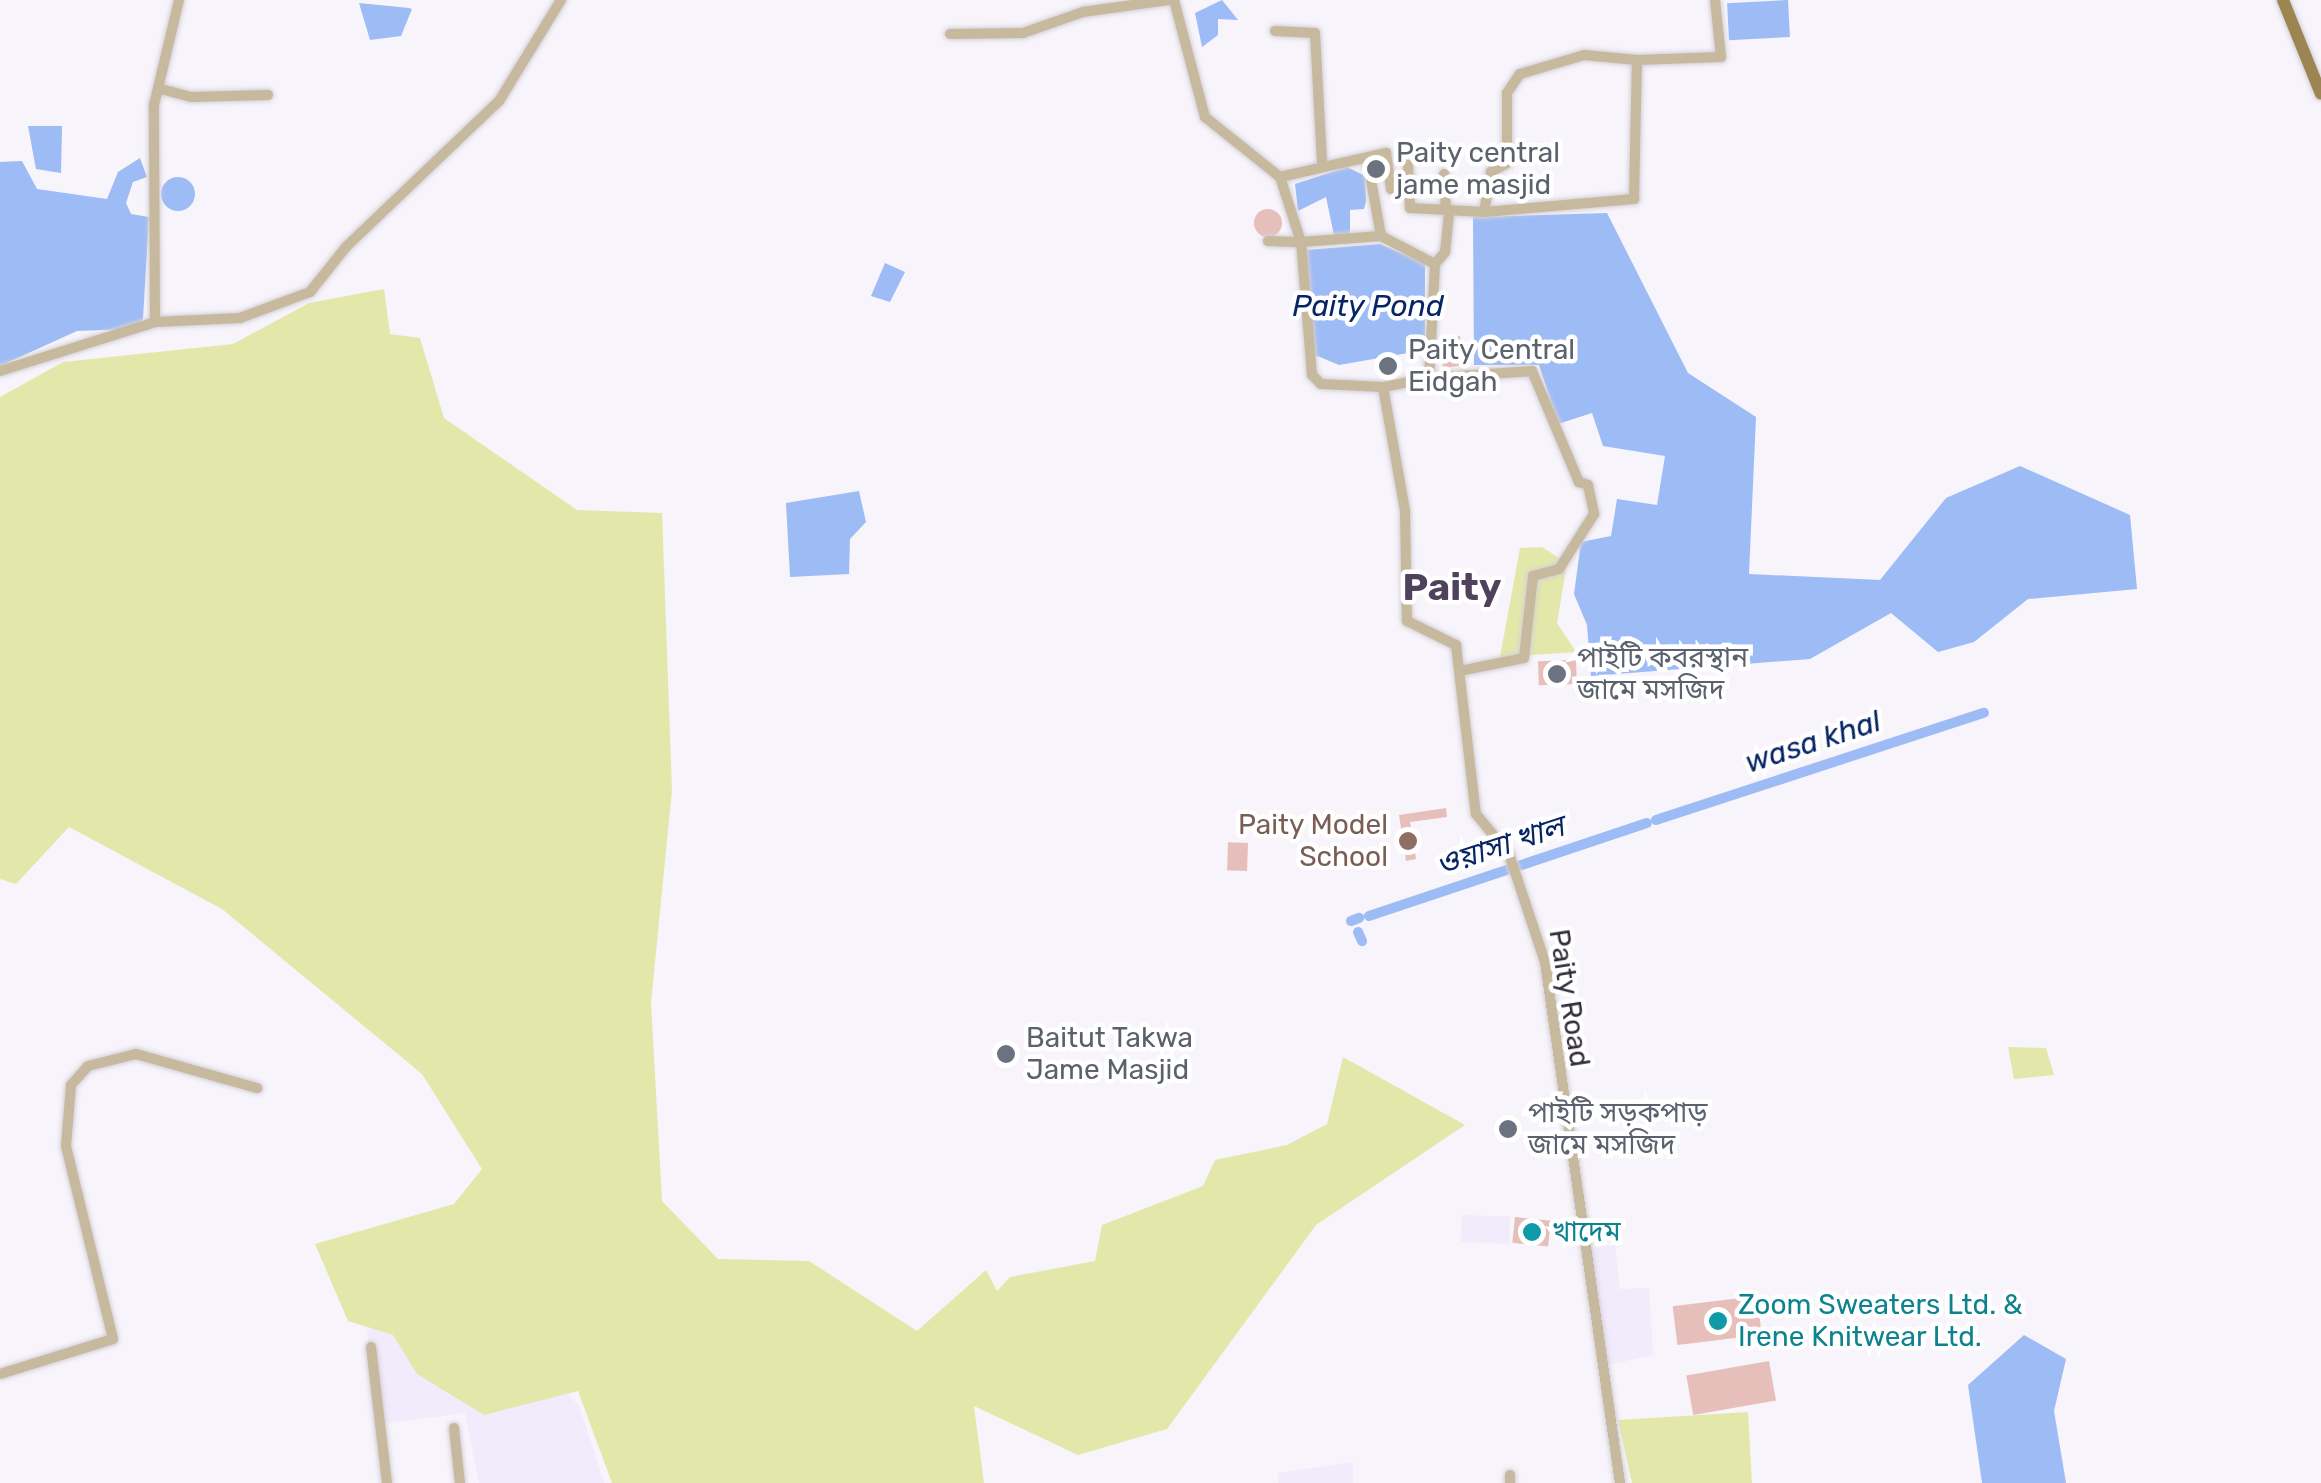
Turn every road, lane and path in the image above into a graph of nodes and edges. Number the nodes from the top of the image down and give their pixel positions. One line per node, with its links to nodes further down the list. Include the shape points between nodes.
1 (179, 0): 9 (street)
2 (561, 0): 24 (street, via 499,100 346,246 310,292 240,318)
3 (1171, 0): 7 (street, via 1084,12 1024,33); 16 (street, via 1205,118)
4 (1715, 0): 8 (street, via 1721,56)
5 (2283, 0): 10 (main road)
6 (1275, 31): 13 (street, via 1315,33)
7 (950, 34)
8 (1637, 60): 19 (street, via 1584,55 1520,74 1507,93 1507,163 1490,172); 19 (street, via 1634,200)
9 (162, 89): 11 (street, via 192,97); 24 (street, via 153,134)
10 (2321, 94)
11 (268, 96)
12 (1366, 158): 13 (street); 17 (street, via 1386,153 1391,189); 20 (street)
13 (1322, 163): 16 (street)
14 (1408, 165): 17 (street)
15 (1444, 174): 18 (street)
16 (1280, 178): 22 (street)
17 (1410, 185): 18 (street, via 1410,208)
18 (1447, 212): 19 (street); 23 (street, via 1445,252)
19 (1484, 212)
20 (1381, 236): 22 (street); 23 (street)
21 (1268, 241): 22 (street)
22 (1301, 242): 27 (street, via 1312,375 1321,384)
23 (1435, 264): 26 (street)
24 (155, 322): 25 (street)
25 (0, 371)
26 (1428, 378): 27 (street); 28 (street, via 1532,371 1579,482 1588,484 1594,514 1558,569 1533,576 1524,658)
27 (1383, 387): 28 (street, via 1405,511 1407,621 1456,646)
28 (1460, 671): 35 (street, Paity Road, via 1473,804 1509,854 1545,962)
29 (257, 1088): 31 (street, via 136,1054 88,1066 71,1085 66,1146 113,1339)
30 (370, 1347): 33 (street)
31 (0, 1374)
32 (454, 1428): 34 (street)
33 (386, 1483)
34 (460, 1483)
35 (1620, 1483)

